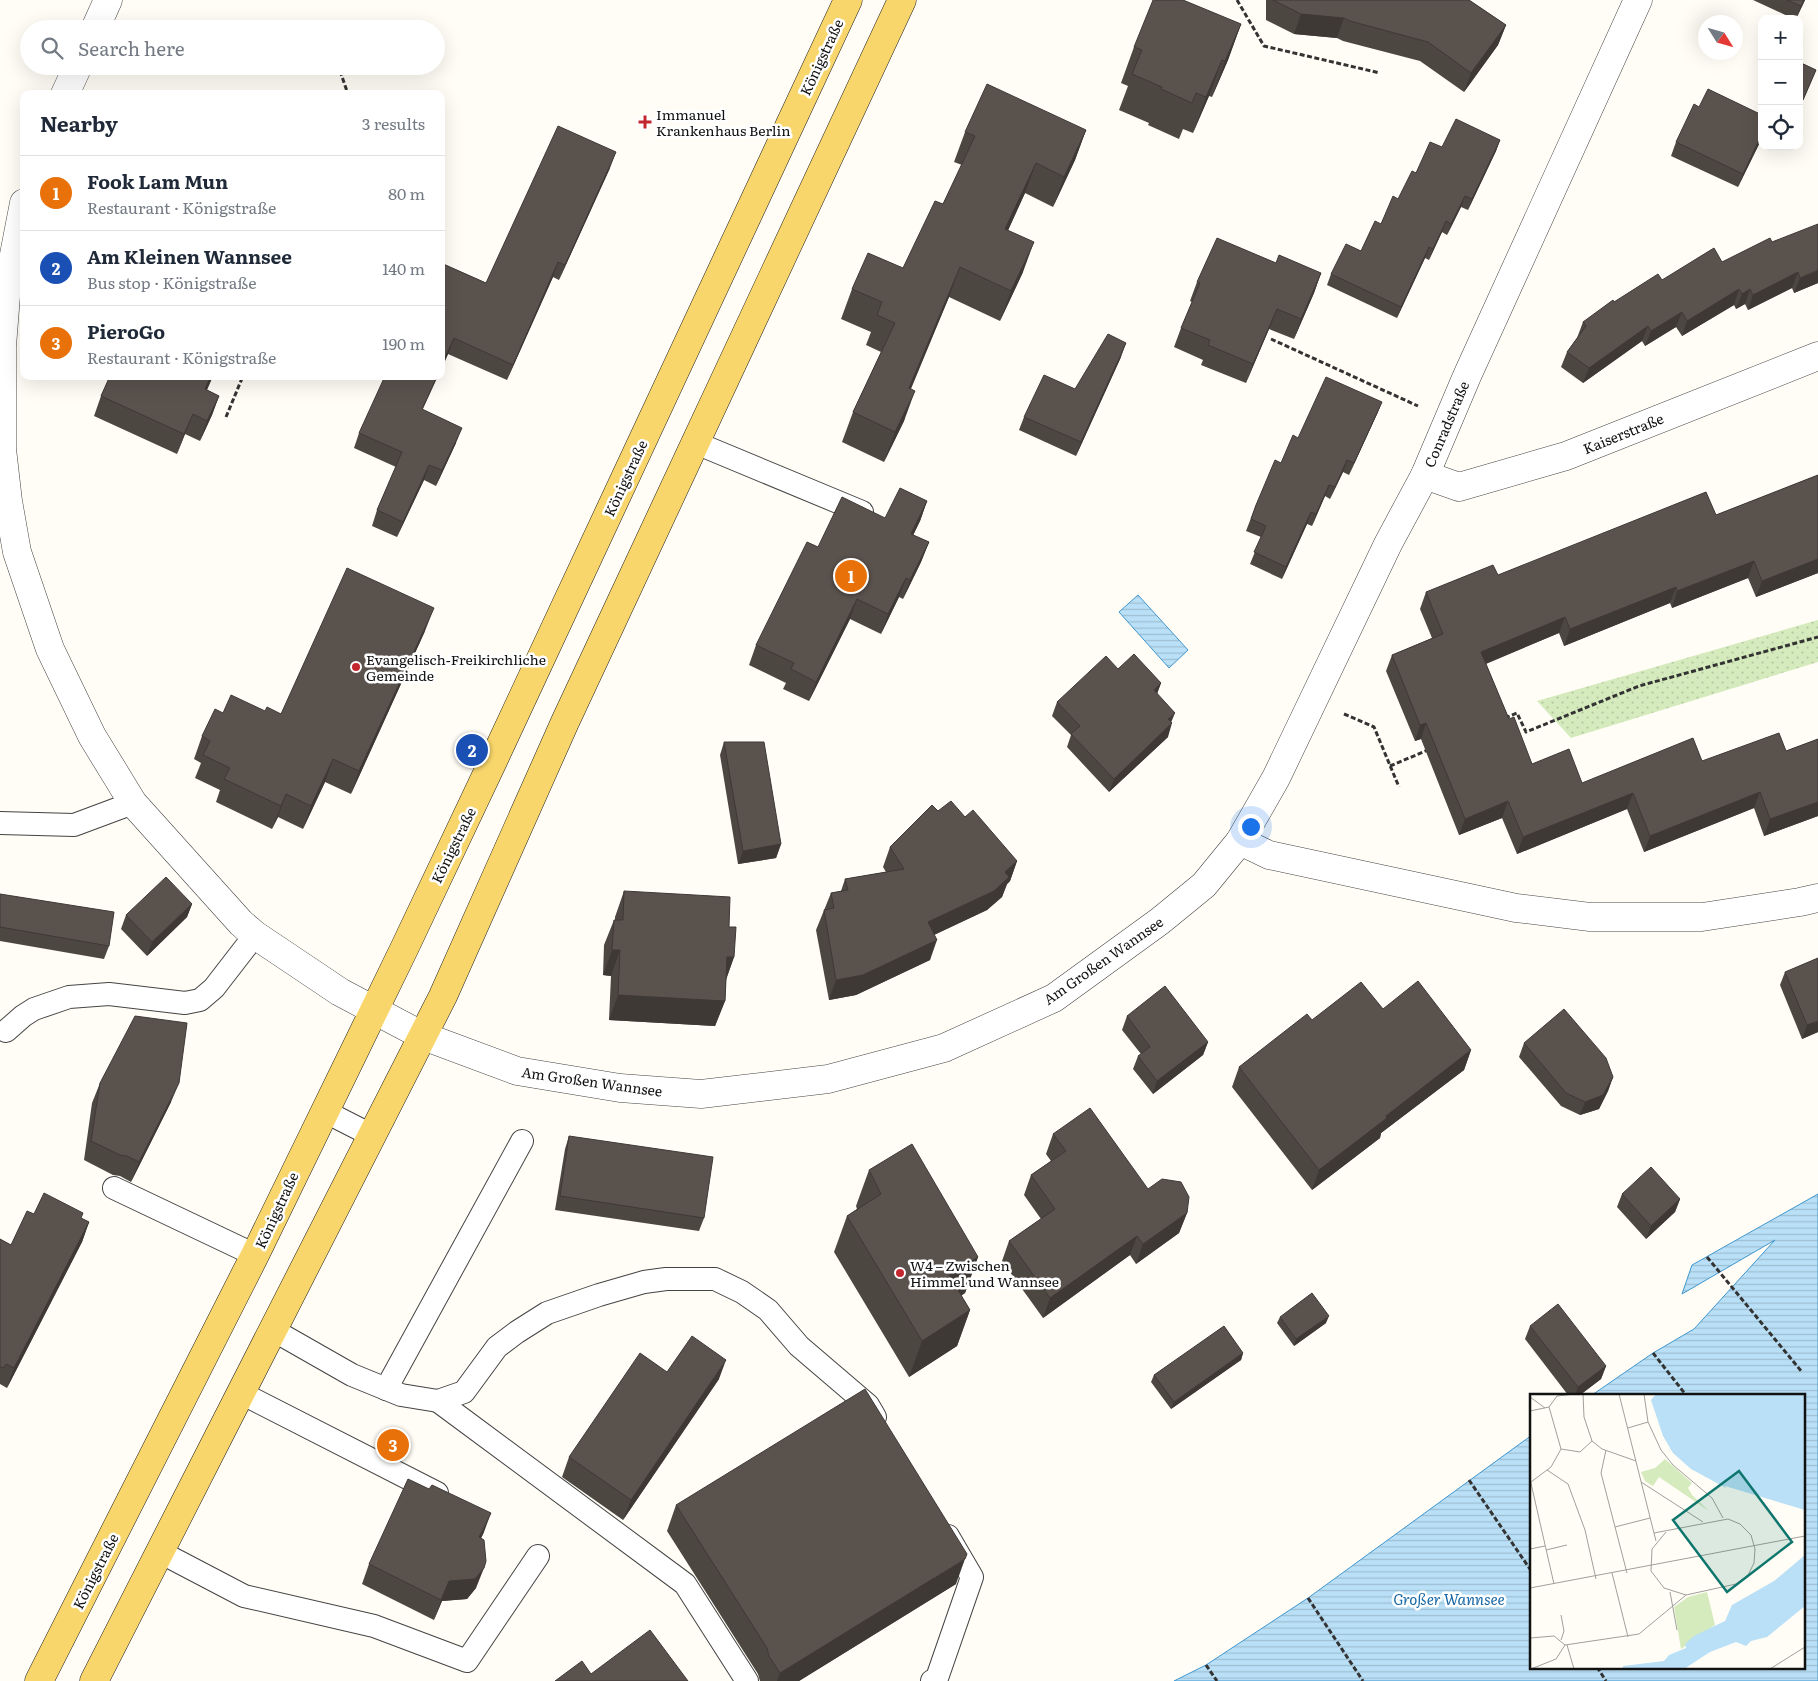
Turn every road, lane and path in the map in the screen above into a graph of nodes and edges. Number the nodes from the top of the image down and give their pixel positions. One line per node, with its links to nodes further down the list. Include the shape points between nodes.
1 (108, 0): 6 (street)
2 (848, 0): 32 (main road, Königstraße)
3 (902, 0): 18 (main road)
4 (1237, 0): 7 (path, via 1264,46)
5 (1638, 0): 19 (street, Conradstraße, via 1466,376)
6 (99, 20)
7 (1380, 73)
8 (74, 75): 10 (street)
9 (342, 75): 11 (path)
10 (67, 90)
11 (347, 90)
12 (20, 224): 27 (street, Am Großen Wannsee, via 6,296 2,346 2,449 17,552 50,649 92,736)
13 (1271, 339): 16 (path)
14 (1818, 356): 19 (street, Kaiserstraße, via 1566,456 1459,487)
15 (241, 380): 17 (path)
16 (1419, 406)
17 (226, 417)
18 (696, 443): 20 (lane); 34 (main road)
19 (1425, 475): 22 (street, Conradstraße)
20 (862, 512)
21 (1818, 637): 23 (path, via 1639,686 1526,732 1517,713)
22 (1313, 700): 25 (path, via 1374,727); 29 (street, Conradstraße, via 1276,778)
23 (1499, 720)
24 (1436, 747): 25 (path)
25 (1390, 766): 26 (path)
26 (1398, 786)
27 (133, 803): 28 (lane, via 74,825); 31 (street, Am Großen Wannsee)
28 (0, 823)
29 (1240, 841): 30 (street, via 1269,855 1516,908 1590,917 1702,917); 34 (street, Am Großen Wannsee, via 1204,884 1160,921 1054,998 944,1048 828,1079 702,1094 620,1088 517,1071)
30 (1818, 898)
31 (255, 935): 32 (street, Am Großen Wannsee); 33 (lane, via 214,988 200,1000 185,1003 109,994 70,997 34,1009)
32 (373, 1011): 34 (street, Am Großen Wannsee); 35 (main road, Königstraße)
33 (6, 1031)
34 (423, 1036): 36 (main road)
35 (324, 1111): 36 (lane); 39 (main road, Königstraße)
36 (373, 1136): 41 (main road)
37 (522, 1141): 44 (lane)
38 (114, 1188): 39 (lane)
39 (255, 1255): 58 (main road, Königstraße)
40 (1707, 1257): 43 (path)
41 (273, 1330): 44 (lane, via 352,1375); 45 (main road)
42 (1653, 1353): 46 (path)
43 (1802, 1372)
44 (386, 1389): 47 (lane)
45 (241, 1393): 50 (lane); 52 (main road)
46 (1685, 1394)
47 (438, 1401): 48 (lane, via 464,1392 497,1348 547,1313 644,1282 715,1279 768,1310 799,1346 868,1405); 60 (lane, via 685,1584)
48 (888, 1438)
49 (1469, 1480): 54 (path)
50 (437, 1493)
51 (938, 1520): 61 (lane, via 972,1577 937,1678)
52 (160, 1552): 53 (lane, via 244,1596 374,1626 466,1661); 59 (main road)
53 (538, 1556)
54 (1530, 1569)
55 (1308, 1598): 63 (path)
56 (1206, 1665): 62 (path)
57 (1598, 1668): 64 (path)
58 (39, 1681)
59 (94, 1681)
60 (747, 1681)
61 (932, 1681)
62 (1217, 1681)
63 (1363, 1681)
64 (1606, 1681)

